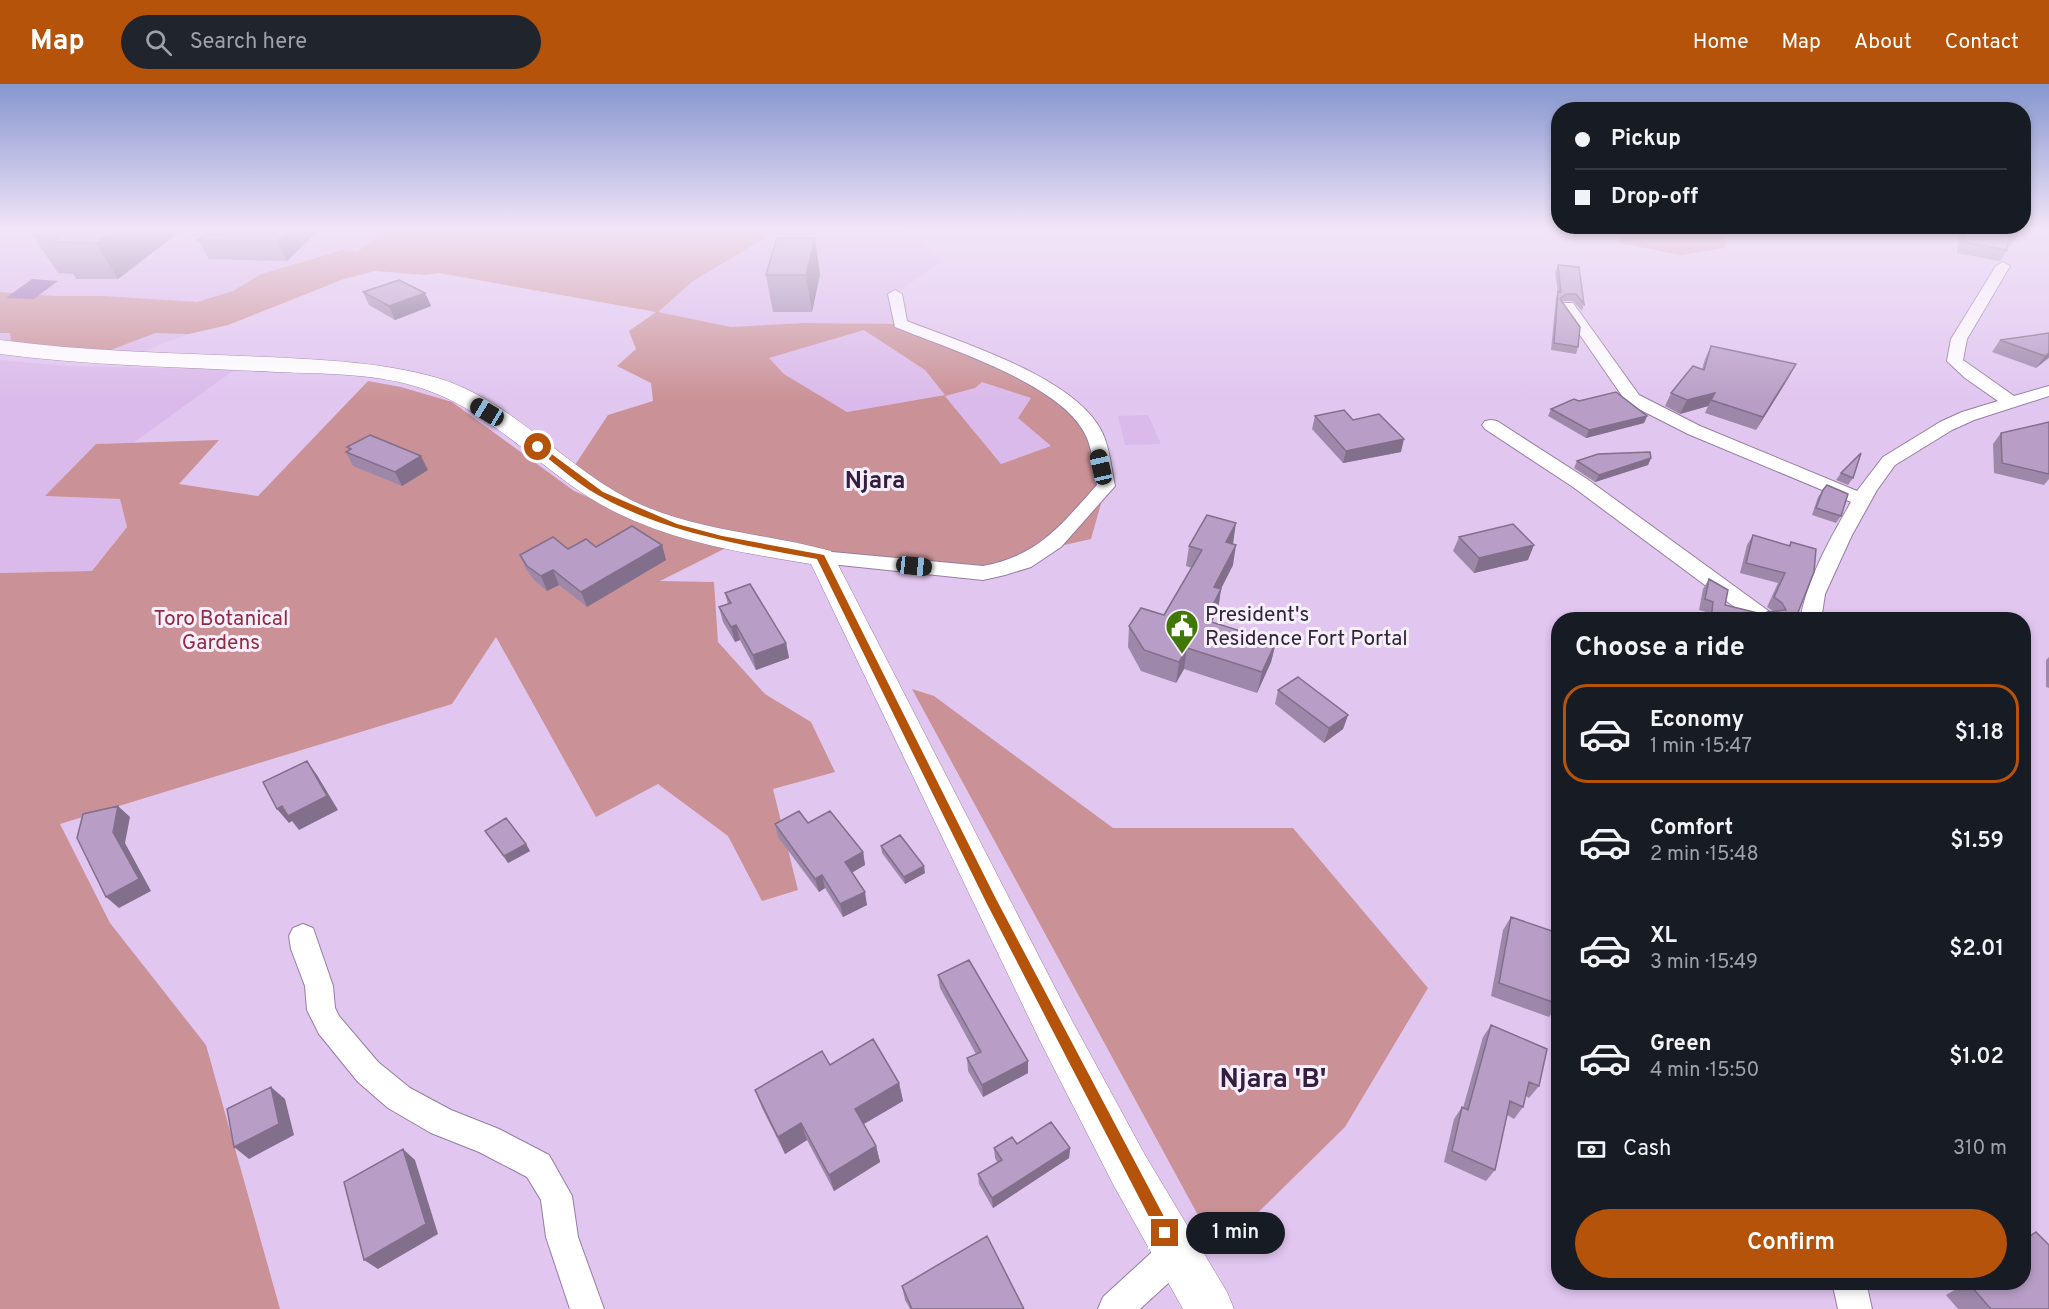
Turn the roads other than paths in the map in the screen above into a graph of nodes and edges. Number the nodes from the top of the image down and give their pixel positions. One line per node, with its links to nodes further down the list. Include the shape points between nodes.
1 (1991, 286): 6 (street, via 1959,339 1955,361 1971,375)
2 (895, 294): 10 (street, via 900,324 997,363 1063,397 1092,430 1106,486 1051,548 1022,565 998,571 983,573)
3 (1568, 306): 9 (street, via 1633,399 1684,426)
4 (0, 347): 10 (main road, via 71,356 371,370 430,383 450,390 505,422 600,493 632,509 674,526)
5 (2049, 391): 6 (street)
6 (2019, 400): 7 (street); 9 (street, via 1946,426 1889,461)
7 (2049, 403)
8 (1491, 425): 11 (street, via 1580,483)
9 (1862, 500): 12 (street, via 1815,594)
10 (821, 557): 14 (main road, via 991,901)
11 (1756, 612)
12 (1812, 612)
13 (303, 936): 16 (street, via 319,986 321,1010 368,1072 399,1098 442,1122 538,1166 556,1196 562,1237)
14 (1176, 1253): 17 (street); 18 (main road)
15 (1851, 1290): 19 (street)
16 (587, 1309)
17 (1115, 1309)
18 (1210, 1309)
19 (1855, 1309)

